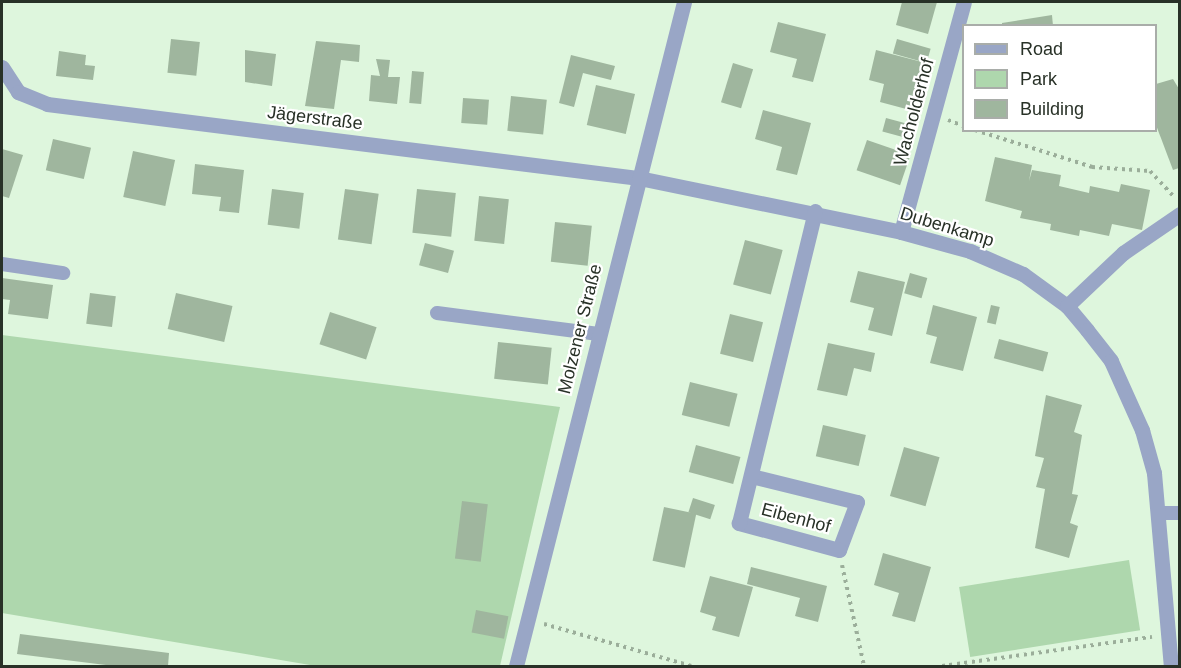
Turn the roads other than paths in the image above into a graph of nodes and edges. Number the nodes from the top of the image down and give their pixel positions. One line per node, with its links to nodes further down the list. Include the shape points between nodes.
1 (684, 2): 4 (street, Molzener Straße)
2 (964, 2): 7 (street, Wacholderhof)
3 (2, 67): 4 (street, Jägerstraße, via 18,92 47,104)
4 (639, 178): 5 (street, Dubenkamp); 12 (street, Molzener Straße)
5 (816, 211): 7 (street, Dubenkamp); 13 (street, Eibenhof)
6 (1179, 214): 10 (street, via 1123,253)
7 (902, 232): 10 (street, Dubenkamp, via 970,251 1023,274)
8 (2, 264): 9 (lane)
9 (63, 273)
10 (1067, 306): 14 (street, Dubenkamp, via 1111,362 1128,396 1154,473)
11 (437, 313): 12 (lane)
12 (598, 334): 16 (street, Molzener Straße)
13 (751, 476): 13 (street, Eibenhof, via 739,523 839,550 857,502)
14 (1159, 513): 15 (lane); 17 (street, Dubenkamp)
15 (1179, 513)
16 (516, 666)
17 (1172, 666)

